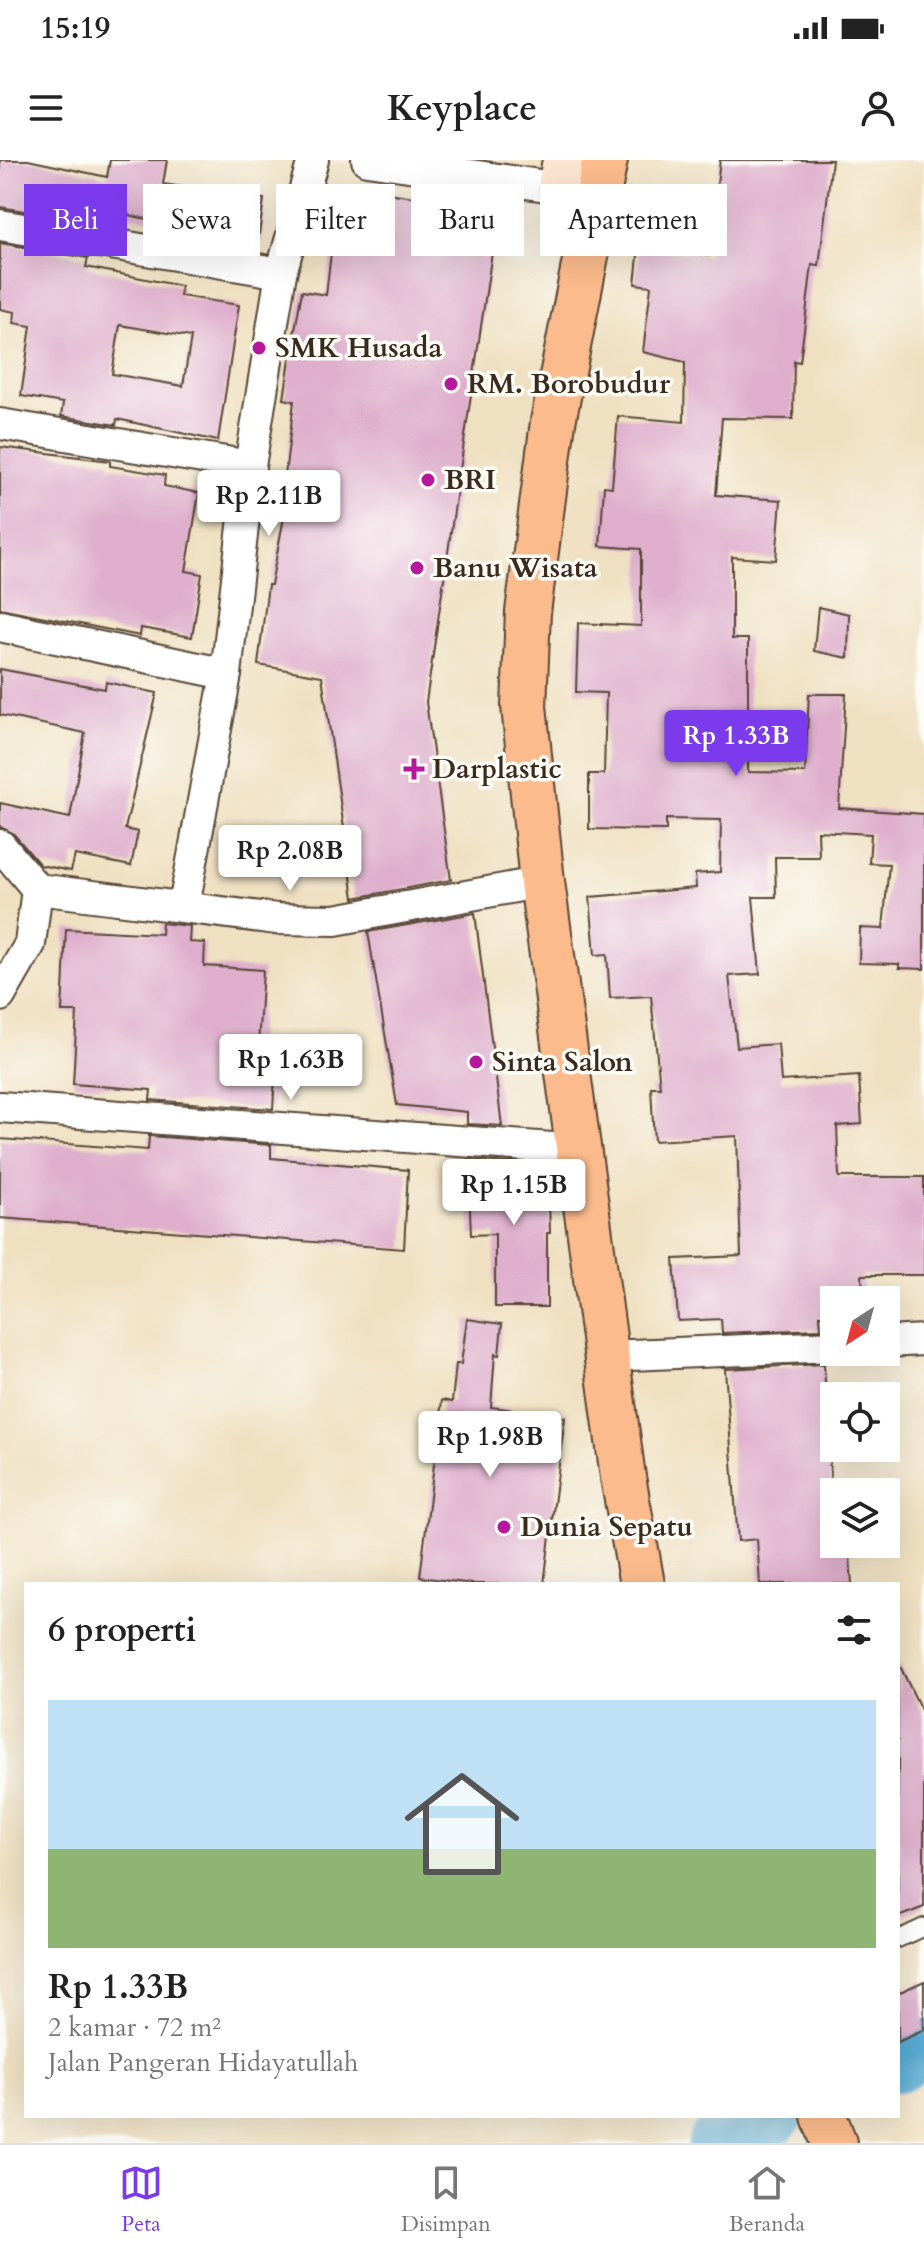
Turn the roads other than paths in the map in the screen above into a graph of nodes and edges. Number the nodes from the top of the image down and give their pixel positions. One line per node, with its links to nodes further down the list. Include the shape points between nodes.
1 (313, 160): 5 (street)
2 (367, 160): 3 (street)
3 (582, 176): 11 (main road, via 528,612 524,706)
4 (0, 225): 5 (street)
5 (281, 273): 7 (street)
6 (0, 424): 7 (street)
7 (250, 466): 9 (street)
8 (0, 626): 9 (street)
9 (226, 674): 13 (street)
10 (0, 845): 12 (street)
11 (542, 882): 13 (street, via 335,920 277,919); 16 (main road)
12 (37, 889): 13 (street); 14 (street, via 30,944)
13 (184, 906)
14 (0, 996)
15 (0, 1107): 16 (street)
16 (579, 1150): 20 (main road)
17 (924, 1340): 18 (street)
18 (900, 1341)
19 (820, 1347): 20 (street)
20 (608, 1356): 21 (main road)
21 (642, 1582)
22 (924, 1927): 23 (lane)
23 (900, 1938)

